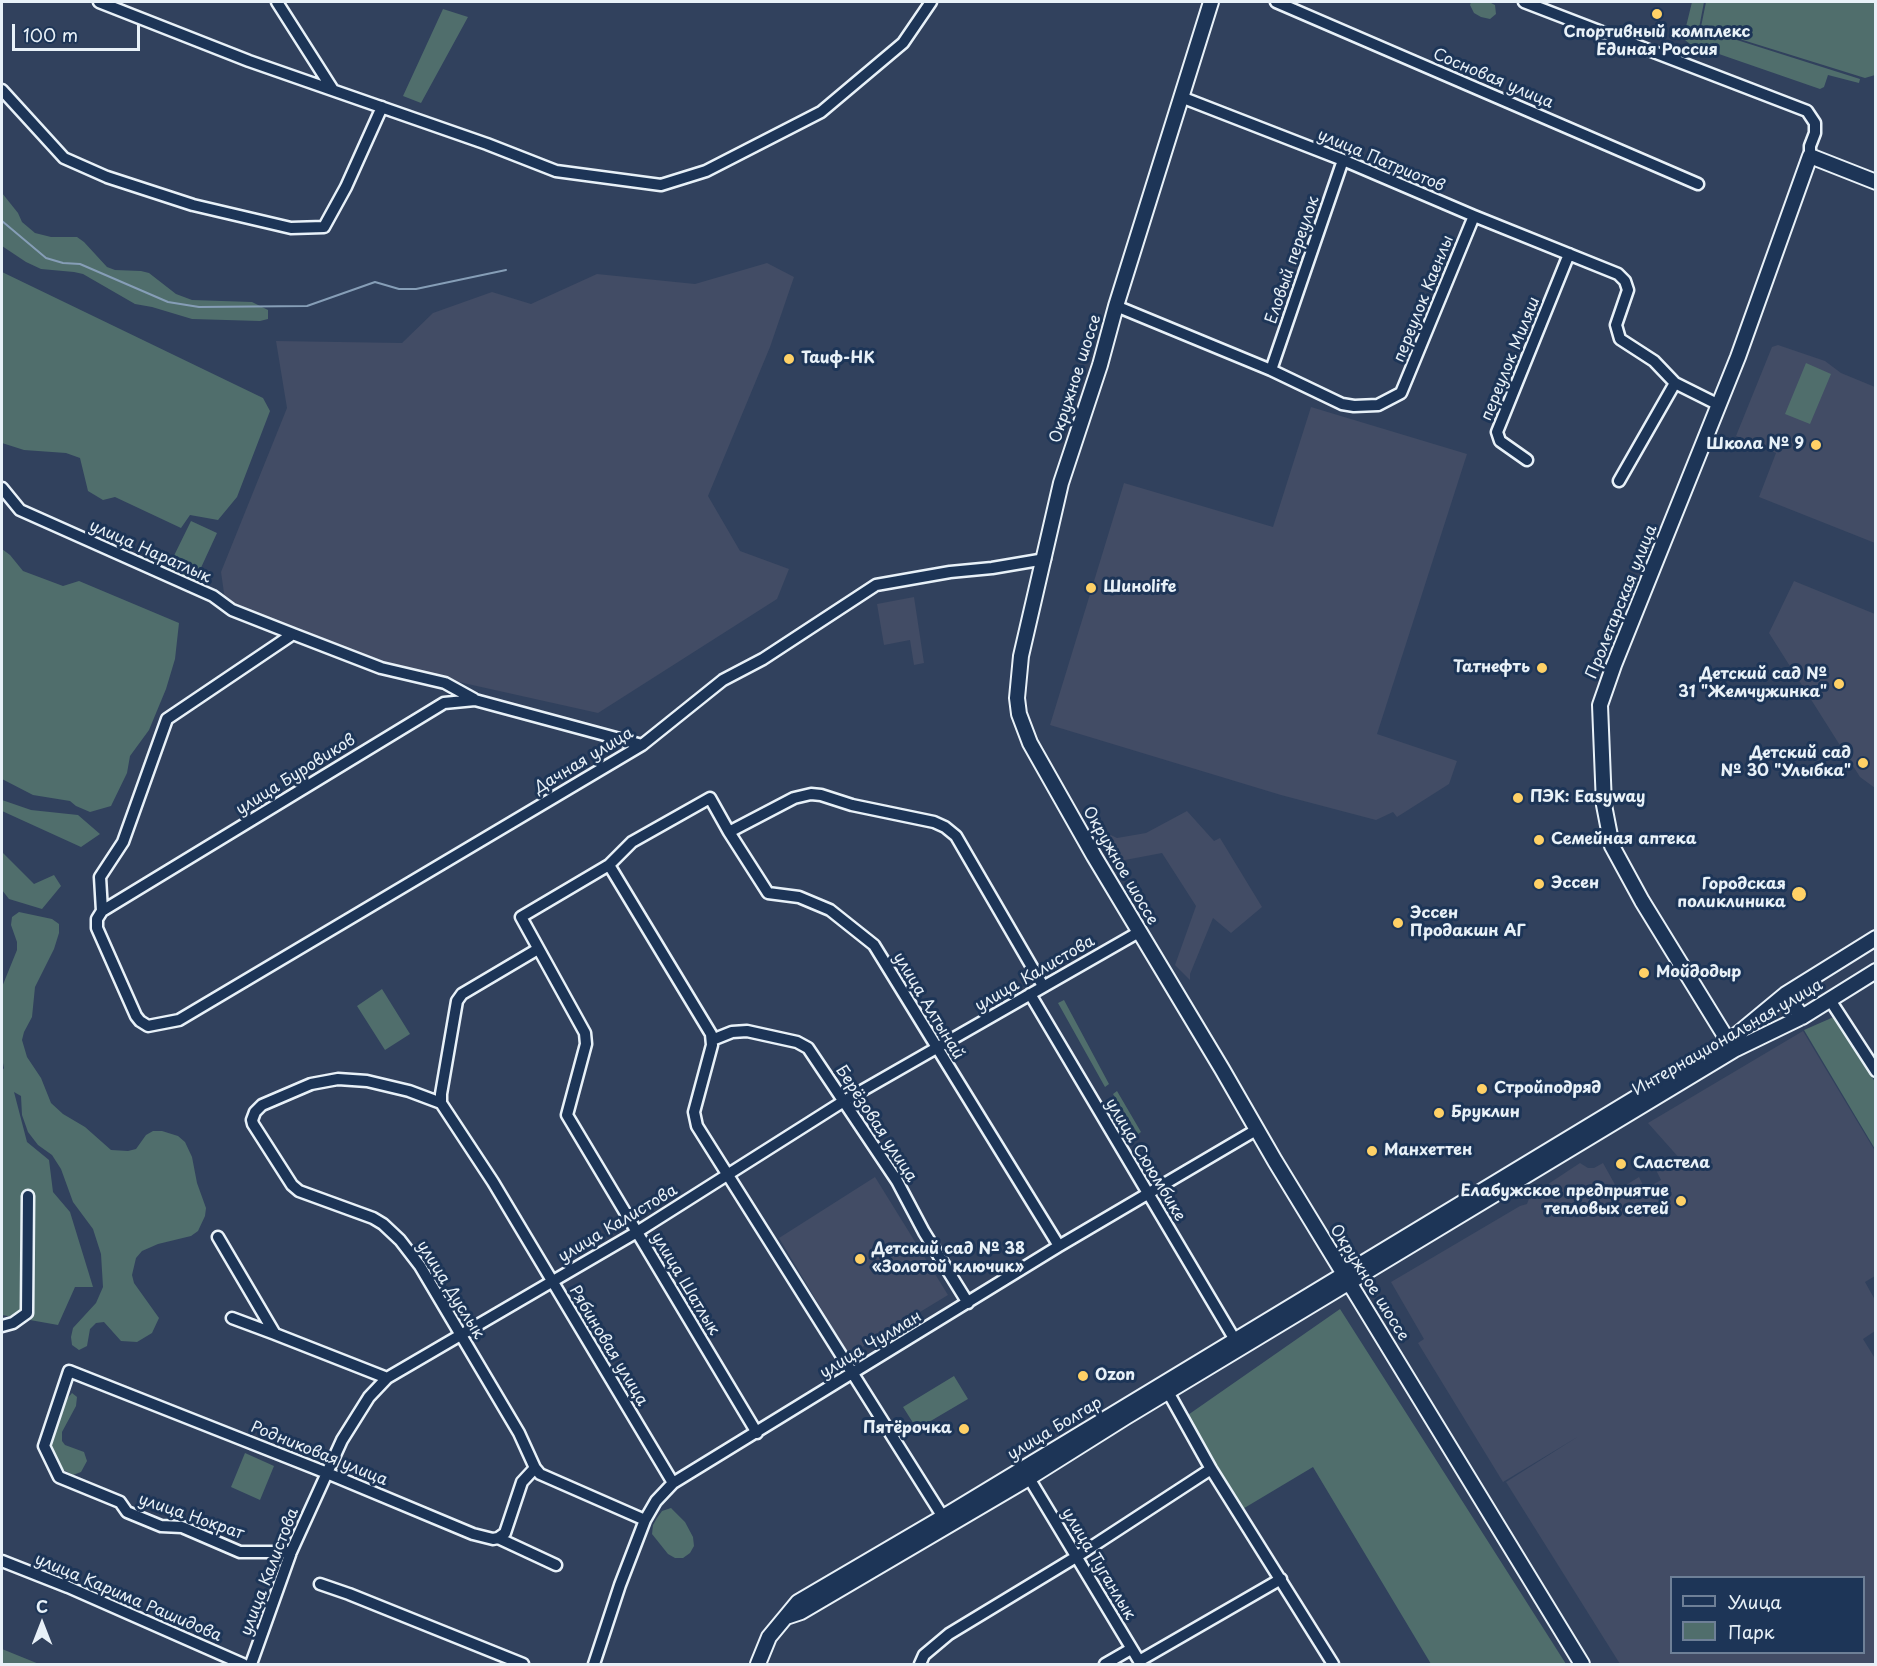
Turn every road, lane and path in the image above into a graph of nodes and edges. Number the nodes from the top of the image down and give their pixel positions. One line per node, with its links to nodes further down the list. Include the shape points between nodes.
1 (99, 2): 8 (street, via 249,62)
2 (277, 2): 8 (street)
3 (931, 2): 10 (street, via 903,43 821,112 706,171 661,185 556,171)
4 (1211, 2): 9 (street, Окружное шоссе)
5 (1276, 2): 14 (street, Сосновая улица)
6 (1524, 2): 11 (street, via 1807,111 1815,123)
7 (2, 90): 10 (street, via 64,158 107,177 193,205 291,228 324,227)
8 (333, 90): 10 (street)
9 (1181, 97): 12 (street, улица Патриотов); 17 (street, Окружное шоссе)
10 (382, 107)
11 (1810, 156): 13 (street); 20 (street, Пролетарская улица)
12 (1342, 160): 15 (street, улица Патриотов); 18 (street, Еловый переулок)
13 (1875, 178)
14 (1698, 184)
15 (1474, 216): 16 (street, улица Патриотов); 18 (street, переулок Каенлы, via 1401,393 1378,405 1342,404)
16 (1569, 255): 19 (street, улица Патриотов, via 1622,277 1628,290 1616,325 1617,334 1624,343 1654,361); 21 (street, переулок Миляш, via 1497,432 1500,441)
17 (1116, 306): 18 (street); 24 (street, Окружное шоссе, via 1061,483)
18 (1271, 370)
19 (1675, 383): 20 (street); 22 (street)
20 (1719, 405): 41 (street, Пролетарская улица, via 1606,686 1600,720 1605,814 1612,846 1641,901)
21 (1527, 460)
22 (1619, 481)
23 (2, 488): 25 (street, улица Наратлык, via 20,510 213,596 232,610)
24 (1045, 559): 27 (street, Дачная улица, via 876,585 763,659 723,680); 31 (street, Окружное шоссе, via 1021,657 1019,714 1043,767)
25 (293, 634): 26 (street, улица Наратлык, via 381,668 445,683); 30 (street, via 167,718 123,842 100,877)
26 (475, 700): 27 (street, улица Буровиков); 30 (street, улица Буровиков, via 453,700 437,706)
27 (642, 745): 30 (street, Дачная улица, via 179,1020 148,1026 136,1016 98,928 97,919)
28 (729, 832): 29 (street, улица Алтынай, via 710,798 632,842); 35 (street, via 794,798 811,794 945,826 956,836); 42 (street, улица Алтынай, via 768,893 799,897 830,910 874,945)
29 (609, 865): 33 (street, улица Шатлык, via 521,917); 40 (street)
30 (102, 911)
31 (1139, 932): 35 (street, улица Калистова); 46 (street, Окружное шоссе)
32 (1875, 938): 37 (street, Интернациональная улица)
33 (538, 949): 45 (street, via 462,994 457,1001); 50 (street, улица Шатлык, via 586,1038 567,1115)
34 (1875, 971): 38 (street, Интернациональная улица)
35 (1043, 986): 36 (street, улица Калистова)
36 (1030, 994): 42 (street, улица Калистова); 48 (street, улица Сююмбике)
37 (1786, 994): 39 (street); 41 (street, Интернациональная улица)
38 (1830, 1000): 39 (street, Интернациональная улица); 43 (street)
39 (1802, 1017): 41 (street, Интернациональная улица)
40 (712, 1040): 44 (street, Берёзовая улица, via 747,1031 802,1044); 47 (street, via 694,1112 697,1125)
41 (1731, 1046): 53 (street, Интернациональная улица)
42 (936, 1048): 44 (street, улица Калистова); 52 (street, улица Алтынай)
43 (1875, 1071)
44 (844, 1101): 47 (street, улица Калистова); 55 (street, Берёзовая улица, via 897,1181)
45 (441, 1103): 54 (street, Рябиновая улица); 59 (street, улица Дуслык, via 367,1081 338,1079 311,1084 262,1105 252,1120 291,1185 372,1218 400,1240)
46 (1256, 1130): 48 (street, улица Чулман); 53 (street, Окружное шоссе)
47 (728, 1175): 50 (street, улица Калистова); 62 (street)
48 (1147, 1194): 52 (street, улица Чулман); 60 (street, улица Сююмбике)
49 (28, 1196): 57 (street, via 27,1313)
50 (637, 1232): 54 (street, улица Калистова); 65 (street, улица Шатлык)
51 (218, 1238): 58 (street)
52 (1059, 1246): 55 (street, улица Чулман)
53 (1347, 1277): 60 (street, улица Болгар); 64 (street, улица Болгар); 91 (street, Окружное шоссе)
54 (551, 1282): 59 (street, улица Калистова); 70 (street, Рябиновая улица)
55 (968, 1303): 62 (street, улица Чулман)
56 (232, 1318): 58 (street)
57 (2, 1326)
58 (275, 1334): 63 (street)
59 (462, 1336): 63 (street, улица Калистова); 66 (street, улица Дуслык)
60 (1235, 1340): 71 (street, улица Болгар)
61 (69, 1371): 68 (street, Родниковая улица); 74 (street, улица Нократ, via 44,1446 59,1477 120,1502 127,1512 161,1526 182,1527 240,1552)
62 (853, 1372): 65 (street, улица Чулман); 71 (street)
63 (387, 1378): 68 (street, улица Калистова, via 354,1418)
64 (1168, 1392): 67 (street); 69 (street, улица Болгар)
65 (757, 1433): 70 (street, улица Чулман)
66 (535, 1468): 72 (street, via 544,1477); 73 (street, via 522,1482 505,1533)
67 (1212, 1469): 75 (street); 78 (street)
68 (327, 1473): 73 (street, Родниковая улица, via 473,1534); 74 (street, улица Калистова)
69 (1029, 1478): 75 (street, улица Туганлык); 80 (street, улица Болгар, via 801,1612)
70 (673, 1483): 72 (street, улица Чулман)
71 (943, 1517): 80 (street, улица Болгар, via 798,1602)
72 (645, 1520): 86 (street, улица Чулман)
73 (498, 1538): 77 (street, Родниковая улица)
74 (291, 1552): 84 (street, улица Калистова)
75 (1076, 1557): 81 (street, улица Туганлык); 88 (street, via 949,1635 924,1655)
76 (2, 1561): 83 (street, улица Карима Рашидова)
77 (556, 1565)
78 (1281, 1579): 82 (street); 90 (street)
79 (320, 1584): 85 (street)
80 (786, 1617): 87 (street, улица Болгар, via 770,1637)
81 (1131, 1649): 82 (street, улица Туганлык); 89 (street)
82 (1140, 1663)
83 (243, 1665)
84 (251, 1665)
85 (524, 1665)
86 (594, 1665)
87 (758, 1665)
88 (920, 1665)
89 (1105, 1665)
90 (1333, 1665)
91 (1582, 1665)

